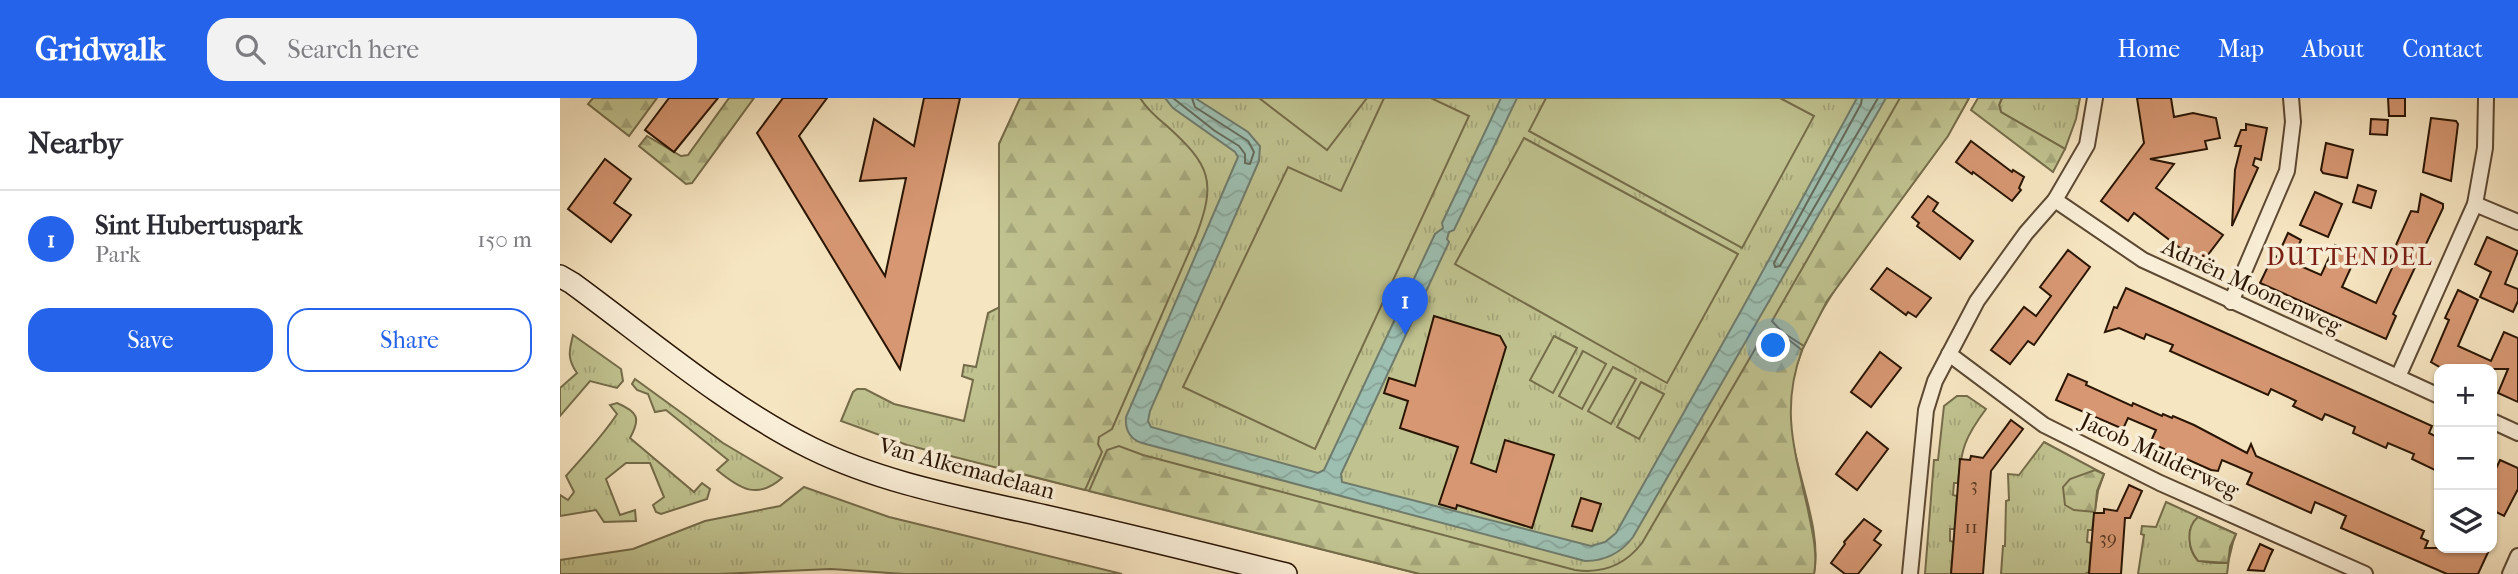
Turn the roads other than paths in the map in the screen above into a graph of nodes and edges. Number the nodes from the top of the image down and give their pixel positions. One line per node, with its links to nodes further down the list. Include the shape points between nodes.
1 (2095, 98): 4 (street, via 2087,145)
2 (2291, 98): 8 (street, via 2287,171)
3 (2486, 98): 5 (street, via 2485,148)
4 (2055, 200): 8 (street, Adriën Moonenweg, via 2143,260); 9 (street, via 1978,301)
5 (2475, 204): 6 (street); 10 (street)
6 (2518, 222)
7 (560, 276): 15 (main road, Van Alkemadelaan, via 730,401 831,457 925,489)
8 (2231, 302): 10 (street, Adriën Moonenweg)
9 (1949, 354): 16 (street, via 1926,410); 17 (street, Jacob Mulderweg, via 2044,425 2160,484)
10 (2398, 377): 11 (street, Adriën Moonenweg)
11 (2434, 395)
12 (2497, 423): 13 (street)
13 (2518, 433)
14 (2518, 556): 18 (street)
15 (1286, 574)
16 (1910, 574)
17 (2365, 574)
18 (2510, 574)

